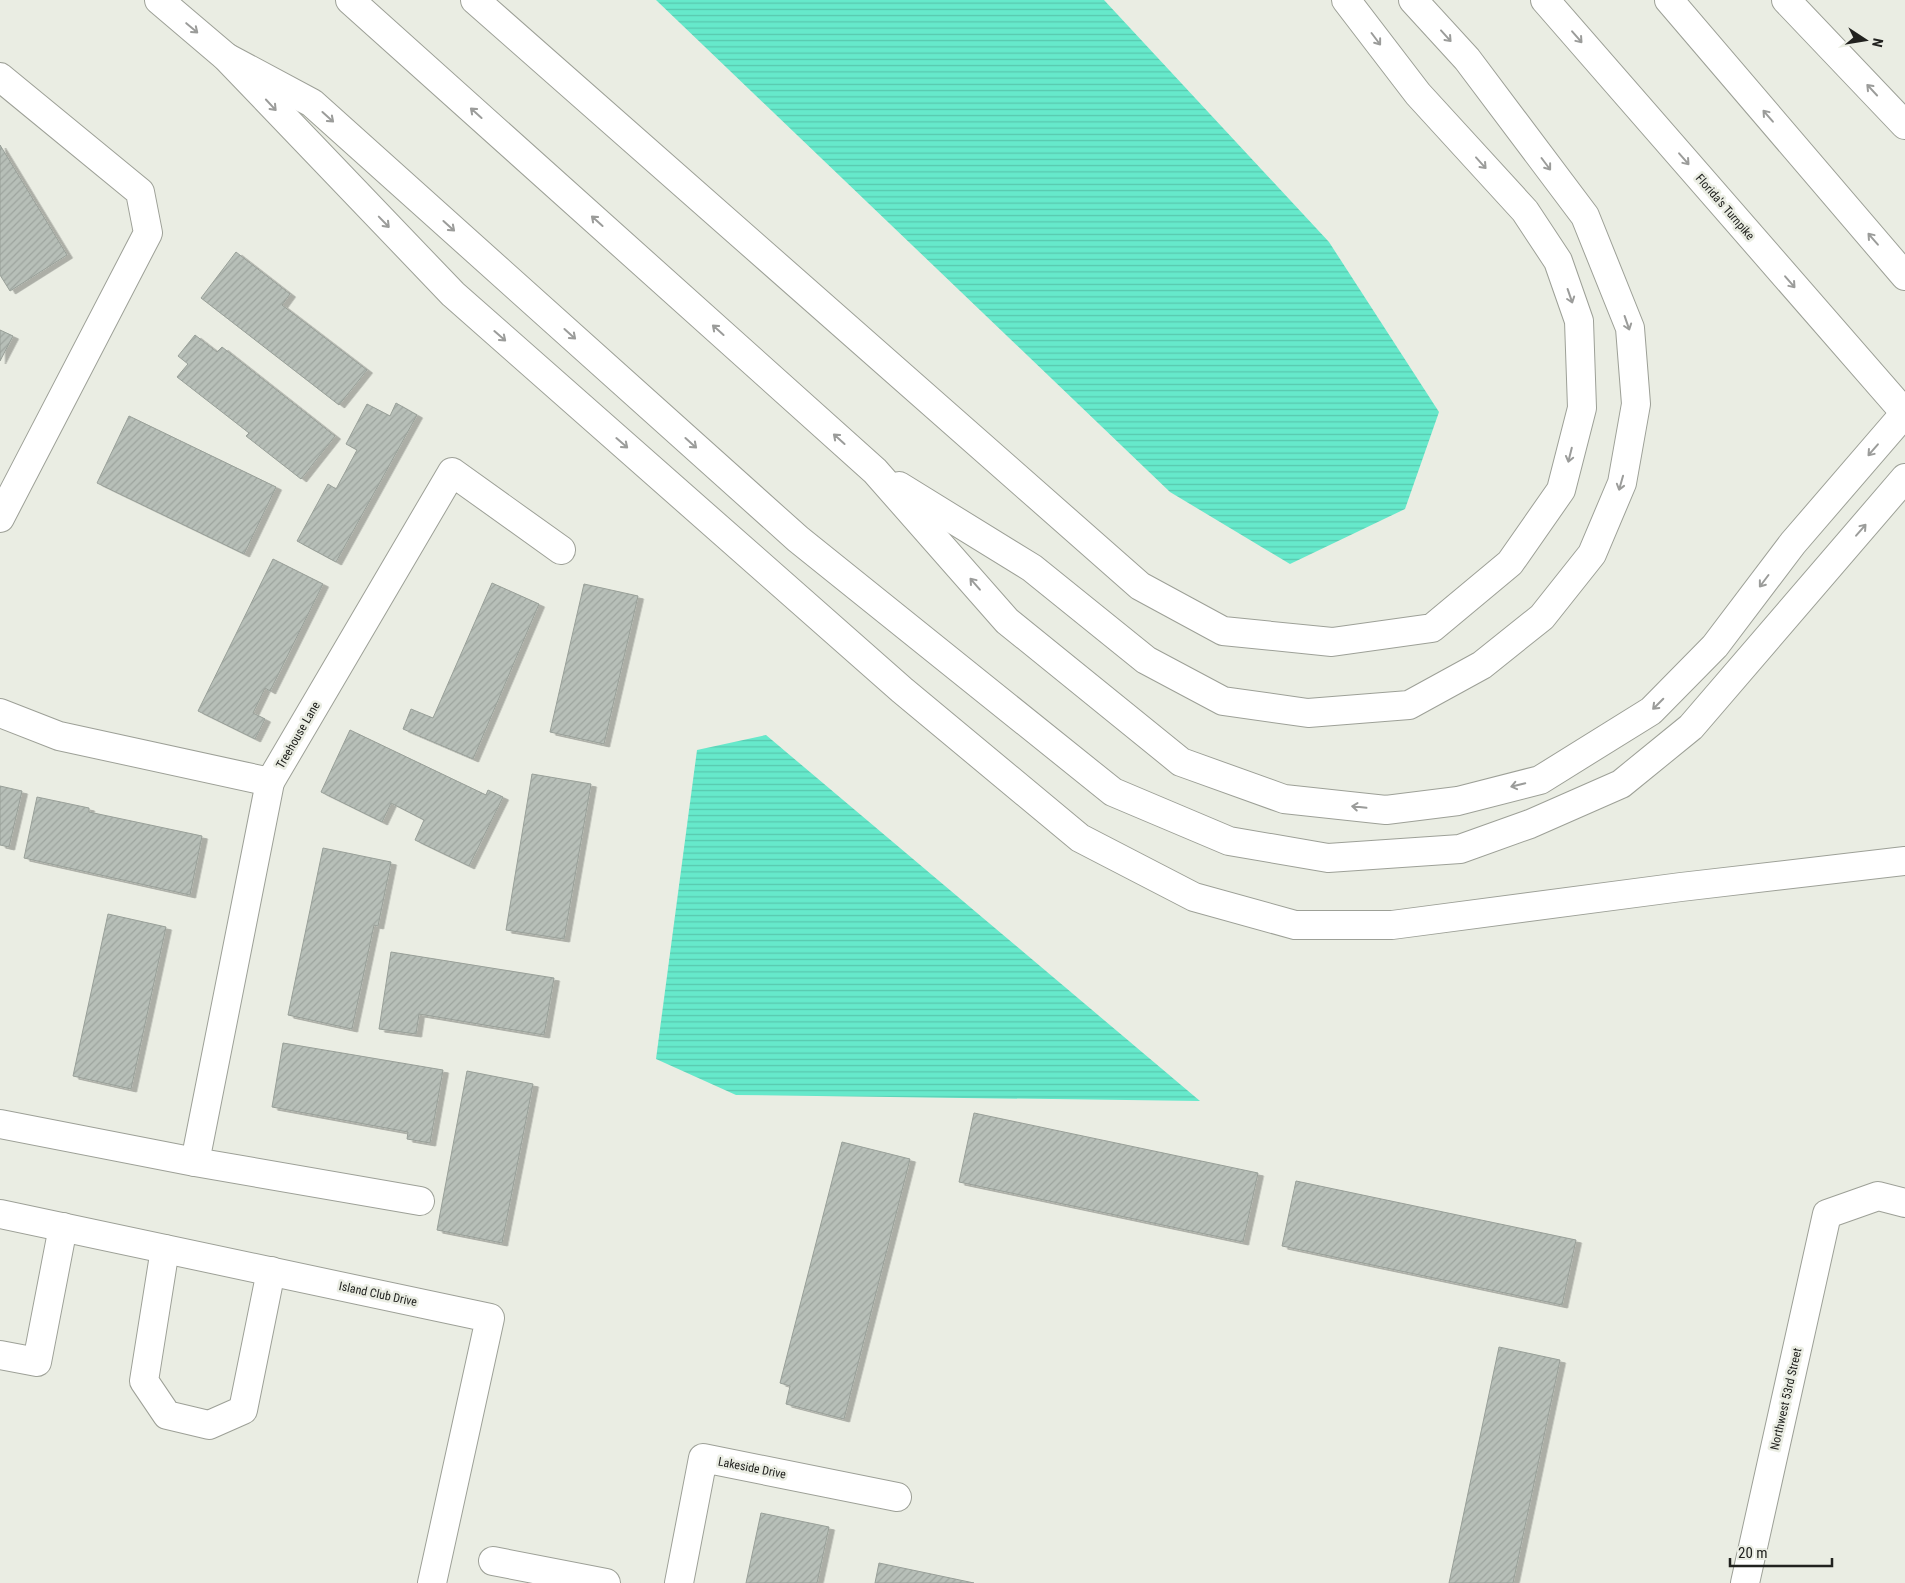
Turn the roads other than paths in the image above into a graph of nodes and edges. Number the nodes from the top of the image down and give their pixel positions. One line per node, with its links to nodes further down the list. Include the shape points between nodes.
1 (159, 0): 9 (main road, one-way to 9)
2 (350, 0): 14 (main road, one-way to 2)
3 (475, 0): 4 (main road, one-way to 3, via 1418,94 1525,211 1558,261 1579,321 1582,408 1562,490 1510,563 1432,628 1332,642 1224,631 1140,586)
4 (1346, 0)
5 (1413, 0): 14 (main road, one-way to 14, via 1467,59 1585,216 1630,328 1636,404 1622,483 1592,554 1542,617 1482,665 1409,704 1308,713 1223,701 1146,660 1032,568)
6 (1545, 0): 13 (main road, Florida's Turnpike, one-way to 13)
7 (1669, 0): 12 (main road, one-way to 7)
8 (1786, 0): 11 (main road, one-way to 8)
9 (226, 57): 15 (main road, one-way to 15, via 312,103 798,539 1112,792 1229,841 1328,858 1460,849 1530,824 1622,784 1690,728); 20 (main road, one-way to 20, via 453,294 894,683 1080,838 1194,897 1296,925 1392,925)
10 (0, 77): 16 (main road, via 140,192 148,232)
11 (1905, 126)
12 (1905, 276)
13 (1905, 413): 14 (main road, one-way to 14, via 1793,543 1715,646 1651,711 1540,780 1458,801 1386,810 1284,799 1180,762 1007,621)
14 (875, 471)
15 (1905, 478)
16 (0, 518)
17 (561, 550): 19 (main road, Treehouse Lane, via 452,472)
18 (0, 713): 19 (main road, Treehouse Lane, via 59,736)
19 (270, 782): 22 (main road)
20 (1905, 861)
21 (0, 1124): 22 (main road)
22 (195, 1162): 23 (main road)
23 (420, 1201)
24 (1905, 1203): 35 (main road, Northwest 53rd Street, via 1878,1196 1827,1214)
25 (0, 1214): 26 (main road, Island Club Drive)
26 (63, 1227): 27 (main road, Island Club Drive); 29 (main road, via 37,1362)
27 (165, 1249): 28 (main road, Island Club Drive); 28 (main road, via 144,1381 167,1415 209,1425 243,1410)
28 (271, 1271): 32 (main road, Island Club Drive, via 490,1318)
29 (0, 1355)
30 (897, 1497): 34 (main road, Lakeside Drive, via 703,1458)
31 (493, 1561): 33 (main road)
32 (432, 1583)
33 (606, 1583)
34 (679, 1583)
35 (1745, 1583)

